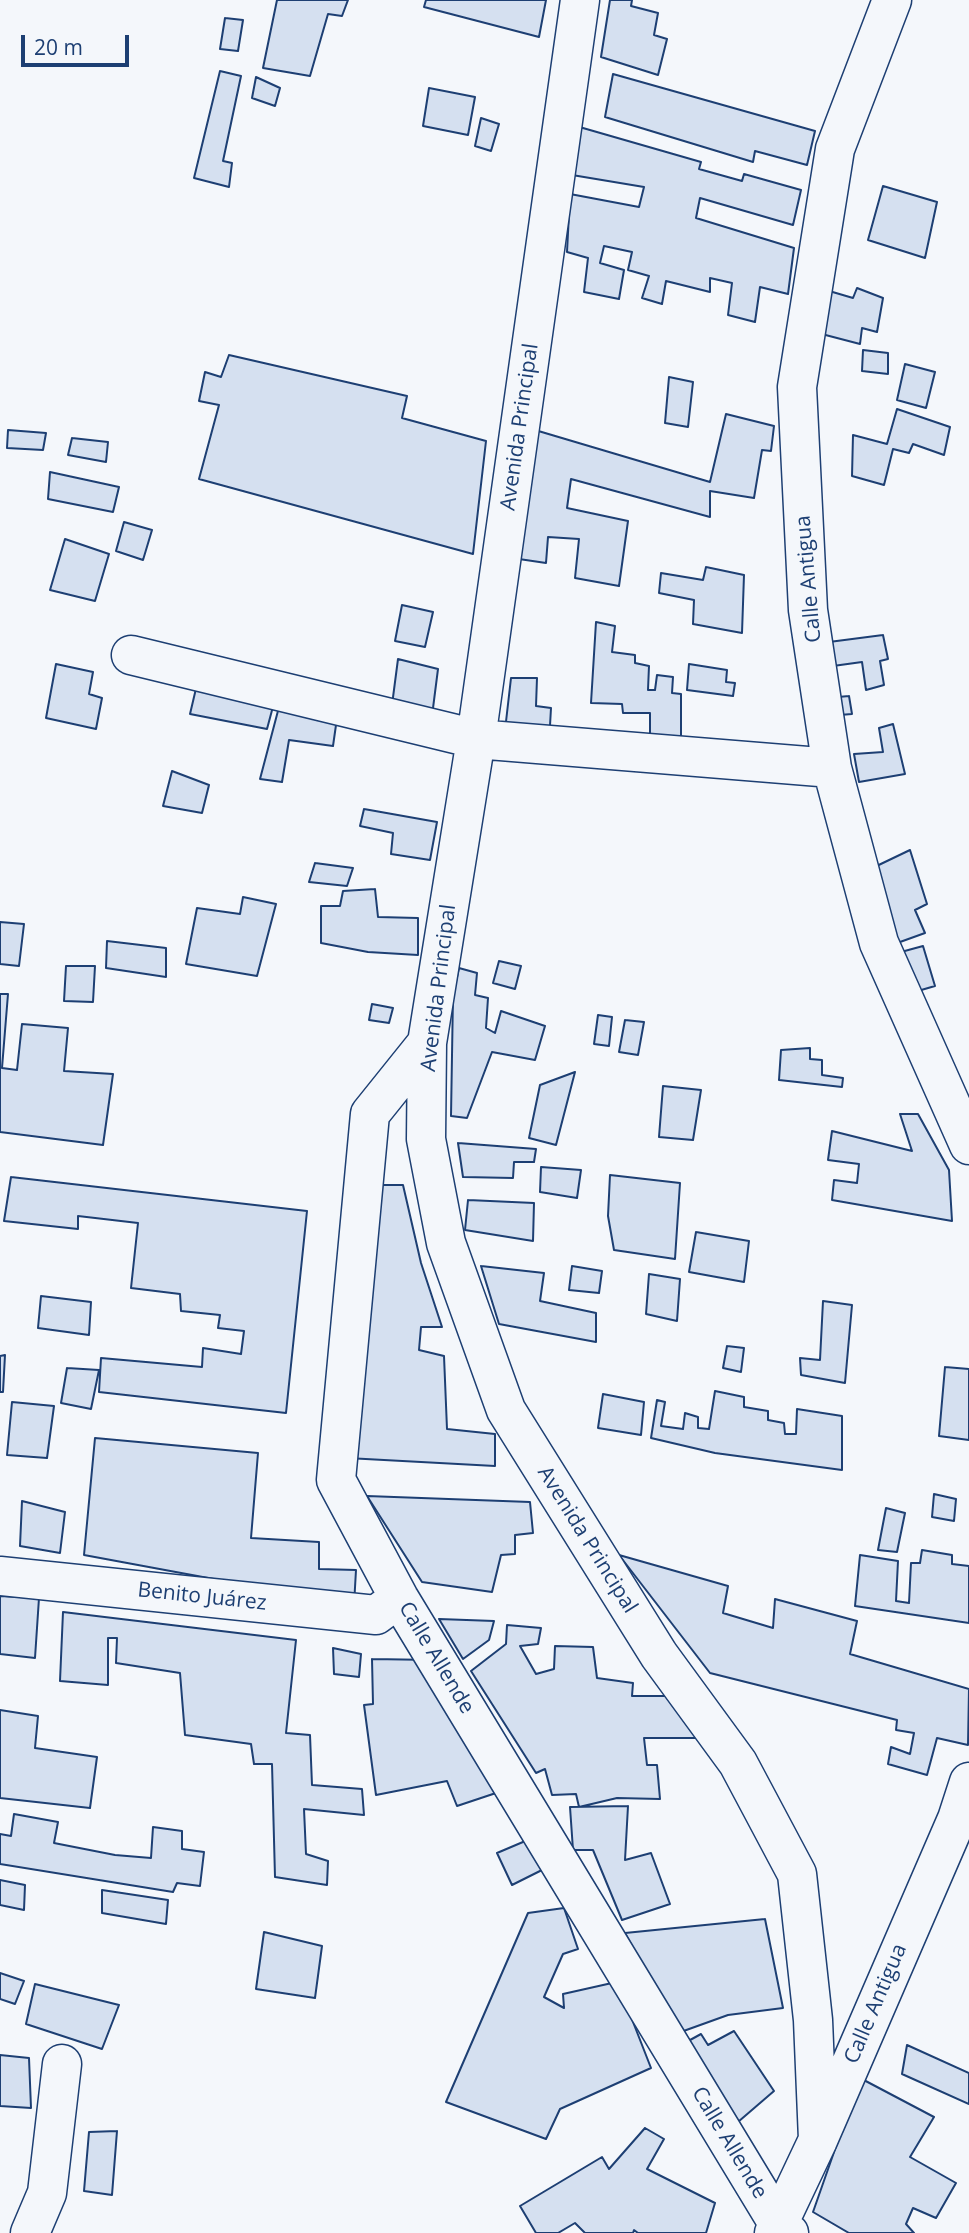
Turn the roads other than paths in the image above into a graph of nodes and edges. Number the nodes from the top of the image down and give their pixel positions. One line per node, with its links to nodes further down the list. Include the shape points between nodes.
1 (580, 0): 4 (street, Avenida Principal)
2 (892, 0): 5 (street, Calle Antigua, via 835,149 797,387 808,610)
3 (131, 655): 4 (street)
4 (476, 739): 5 (street); 6 (street, Avenida Principal)
5 (832, 768): 7 (street, Calle Antigua, via 879,943)
6 (427, 1043): 9 (street, Calle Allende, via 370,1114 336,1480); 12 (street, Avenida Principal, via 426,1139 446,1242 506,1410 659,1655 738,1763 797,1874 813,2020)
7 (969, 1144)
8 (0, 1576): 9 (street, Benito Juárez, via 376,1615)
9 (399, 1598): 13 (street, Calle Allende)
10 (969, 1782): 12 (street, Calle Antigua)
11 (62, 2064): 14 (street, via 47,2193)
12 (818, 2140): 13 (street, Calle Antigua)
13 (781, 2230)
14 (30, 2233)

